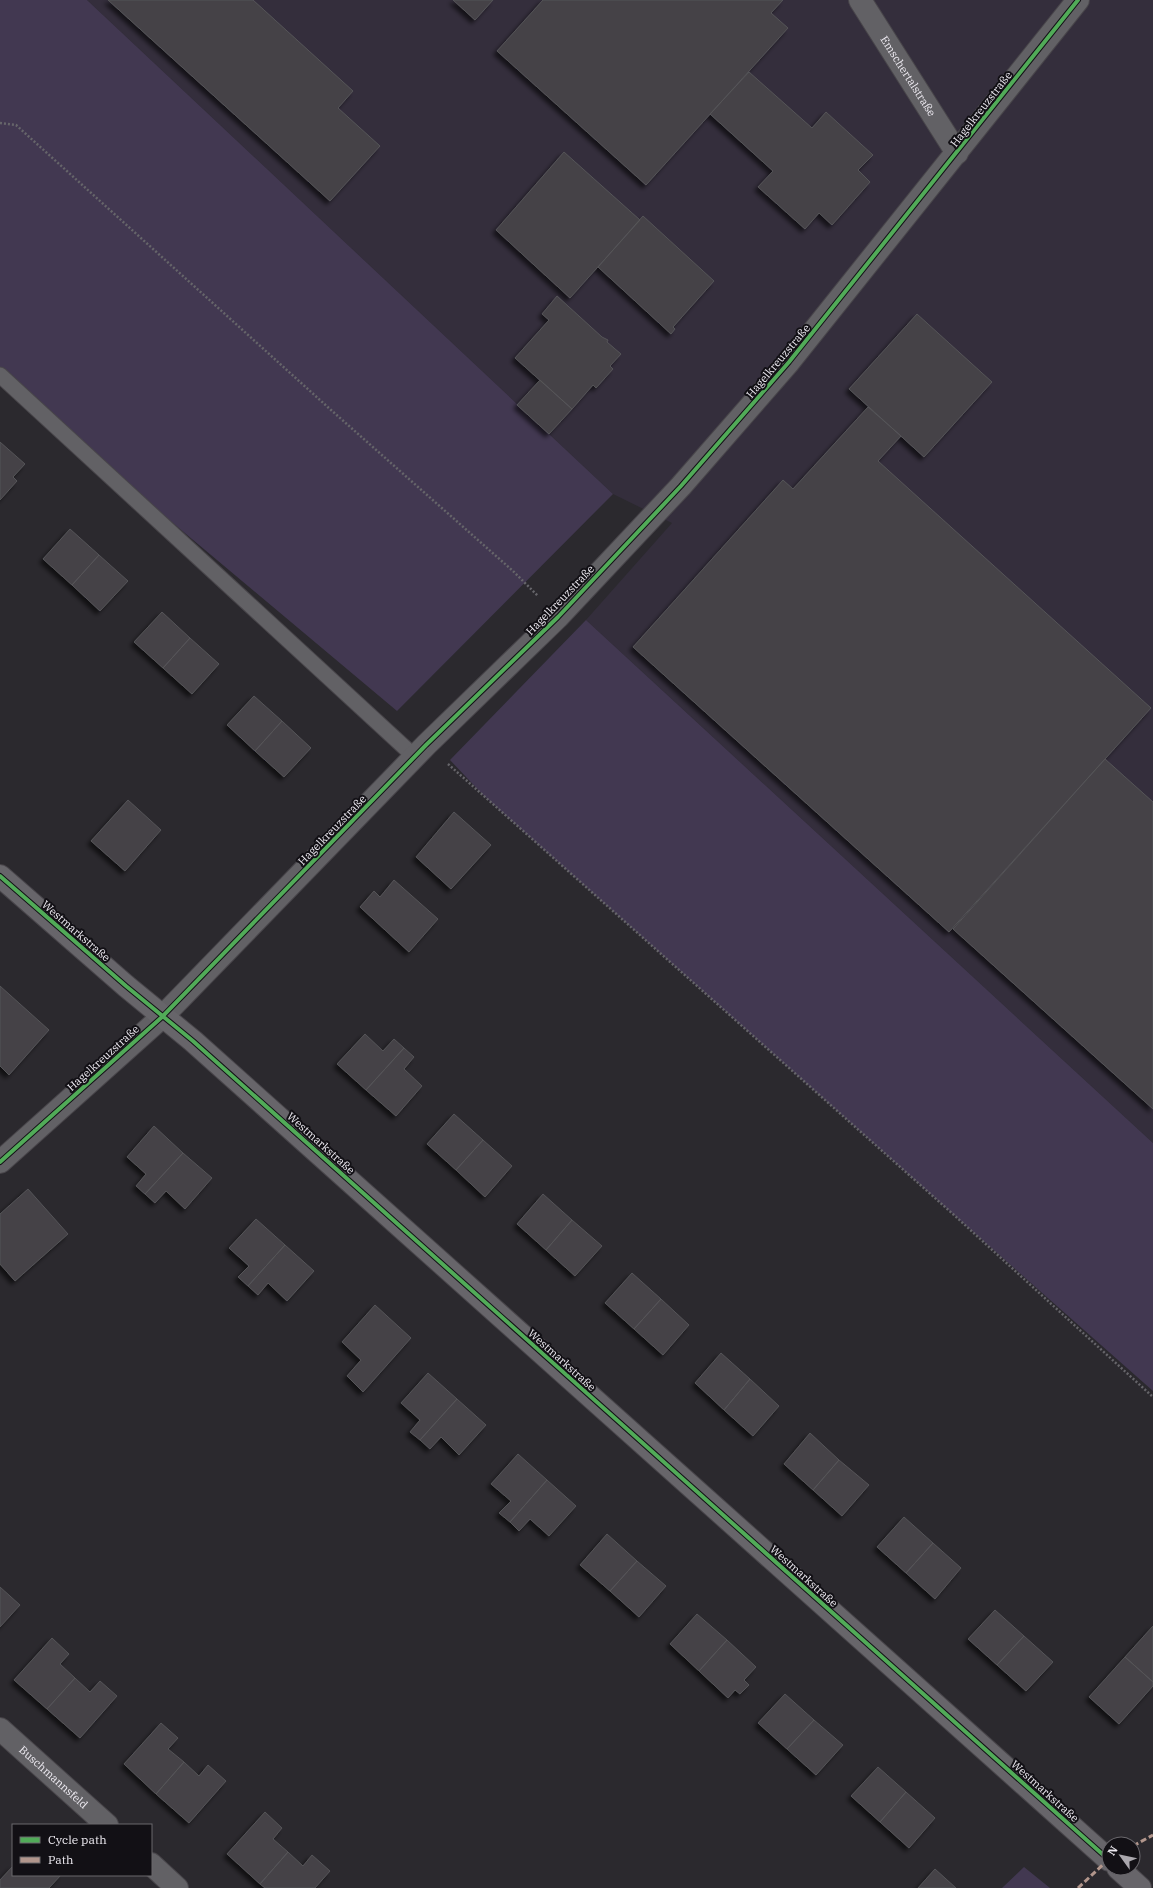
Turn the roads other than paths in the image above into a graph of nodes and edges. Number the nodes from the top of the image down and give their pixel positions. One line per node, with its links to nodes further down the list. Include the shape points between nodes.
1 (860, 0): 3 (street, Emschertalstraße)
2 (1078, 0): 3 (street, Hagelkreuzstraße)
3 (957, 153): 5 (street, Hagelkreuzstraße, via 789,362 681,486 558,617)
4 (0, 375): 5 (lane)
5 (421, 751): 7 (street, Hagelkreuzstraße)
6 (0, 876): 7 (street, Westmarkstraße)
7 (162, 1017): 8 (street, Hagelkreuzstraße); 11 (street, Westmarkstraße, via 193,1041)
8 (0, 1162)
9 (0, 1729): 10 (street, Buschmannsfeld)
10 (106, 1824)
11 (1101, 1853)
12 (152, 1865): 14 (street)
13 (1127, 1876): 15 (street)
14 (177, 1888)
15 (1140, 1888)

